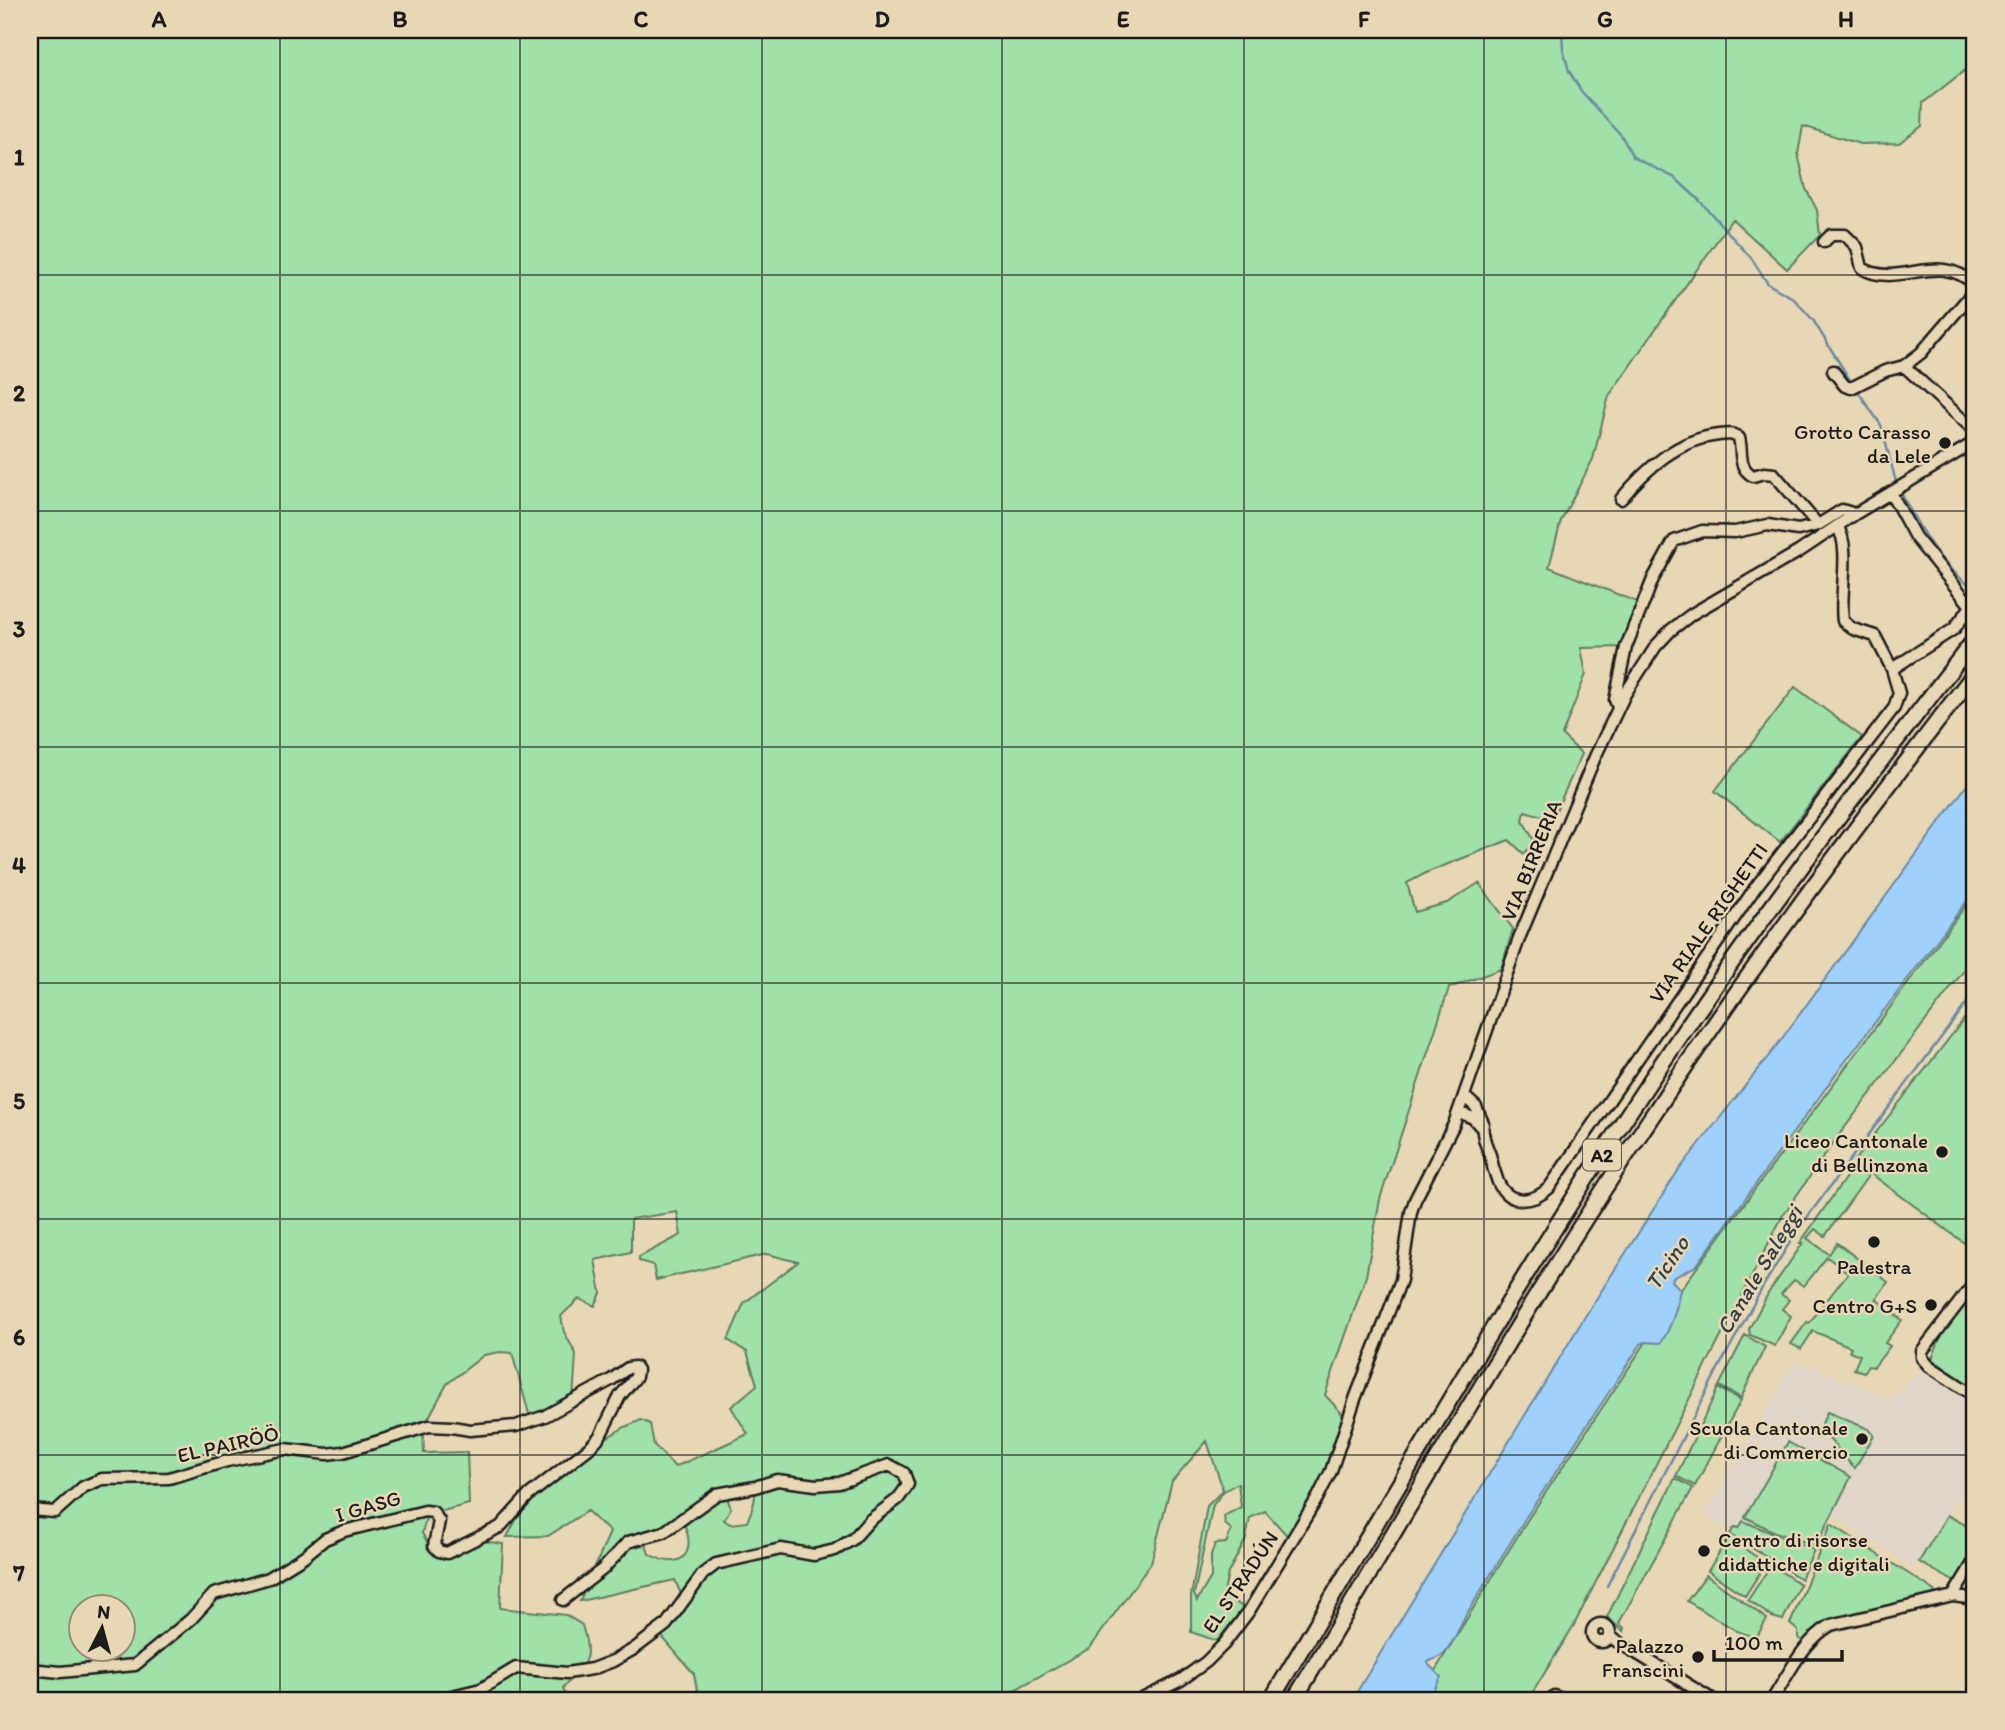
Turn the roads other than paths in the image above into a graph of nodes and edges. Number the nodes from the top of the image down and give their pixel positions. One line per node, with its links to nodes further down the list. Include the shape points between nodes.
1 (1824, 242): 2 (street, via 1831,235 1845,235 1857,247 1862,268 1874,273 1889,276 1948,270)
2 (1975, 285)
3 (1975, 290): 4 (street, via 1931,344)
4 (1904, 366): 5 (street, via 1885,370 1852,388); 6 (street)
5 (1833, 370)
6 (1975, 432): 8 (street)
7 (1975, 442): 8 (street, VIA BIRRERIA)
8 (1962, 450): 9 (street, VIA BIRRERIA)
9 (1893, 491): 11 (street, VIA BIRRERIA); 14 (street, via 1915,537)
10 (1621, 499): 12 (street, via 1639,477 1671,452 1694,440 1730,434 1739,439 1745,471 1753,476 1774,474)
11 (1856, 514): 12 (street, via 1842,509); 13 (street, VIA BIRRERIA)
12 (1818, 525): 18 (street, via 1794,530 1768,525 1735,532 1702,531 1674,541 1626,647 1615,700)
13 (1837, 526): 16 (street, via 1844,540 1843,621 1875,636); 18 (street, VIA BIRRERIA, via 1671,630 1648,656)
14 (1973, 604): 16 (street, via 1954,629)
15 (1975, 639): 35 (highway, A2, via 1778,898 1636,1103 1507,1307)
16 (1892, 668): 21 (street, VIA RIALE RIGHETTI, via 1899,693 1894,708 1755,888 1549,1188 1528,1200 1506,1192)
17 (1975, 673): 36 (highway, A2, via 1809,890 1650,1119 1470,1406)
18 (1618, 707): 19 (street, VIA BIRRERIA, via 1529,914)
19 (1464, 1096): 20 (street, VIA BIRRERIA); 21 (street, VIA RIALE RIGHETTI, via 1476,1108)
20 (1459, 1112): 21 (street); 25 (street, VIA BIRRERIA, via 1415,1200 1401,1280)
21 (1482, 1128)
22 (1975, 1282): 24 (street, via 1922,1351 1929,1366)
23 (636, 1368): 26 (street, EL PAIRÖÖ, via 628,1368 545,1416 516,1426 470,1430 429,1426 343,1452 285,1449 169,1478 102,1479 83,1487 55,1512); 32 (street, I GASG, via 636,1377 622,1391 596,1442 485,1536 450,1552 439,1551 433,1542 439,1521 433,1512 425,1511 344,1531 269,1578 214,1594 135,1665 60,1672)
24 (1975, 1396)
25 (1337, 1453): 34 (street, EL STRADÚN, via 1318,1497 1236,1630 1197,1670)
26 (30, 1510)
27 (1975, 1560): 28 (street)
28 (1953, 1596): 29 (street); 38 (street, via 1830,1625 1807,1646)
29 (1975, 1599)
30 (563, 1600): 33 (street, via 603,1569 628,1542 664,1532 717,1494 777,1480 839,1483 889,1465 906,1479 898,1499 835,1550 814,1555 772,1550 712,1566 669,1623 613,1661 567,1673 516,1668 481,1689)
31 (1610, 1637): 37 (street)
32 (30, 1669)
33 (435, 1700)
34 (1140, 1700)
35 (1271, 1700)
36 (1294, 1700)
37 (1713, 1700)
38 (1772, 1700)

